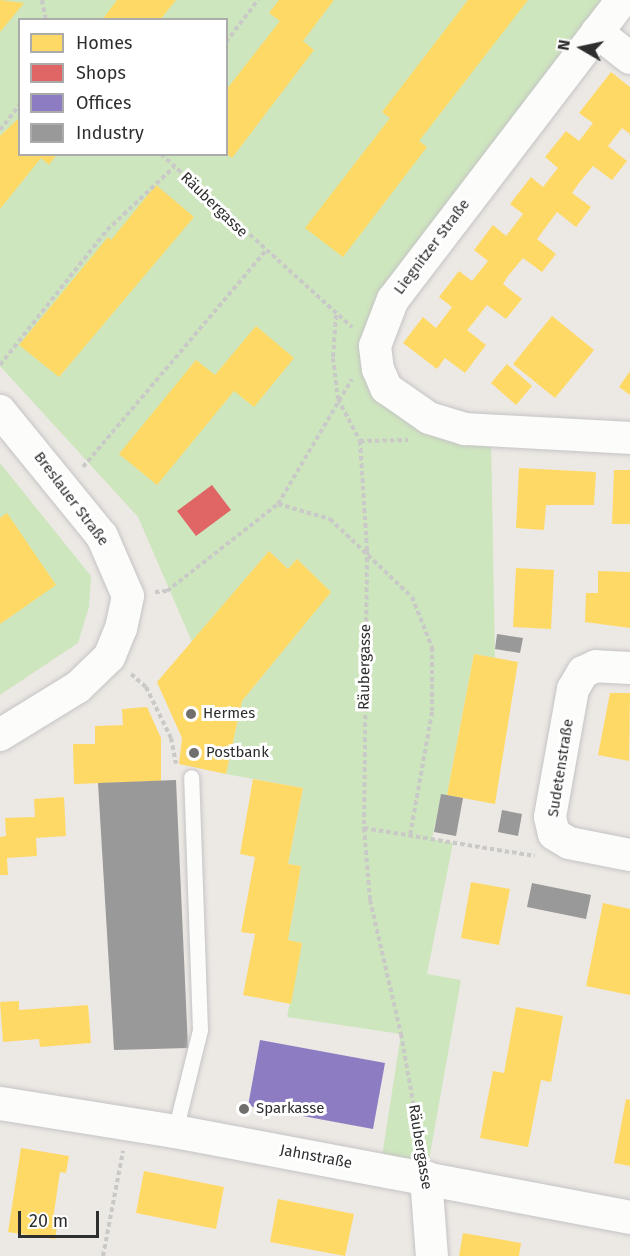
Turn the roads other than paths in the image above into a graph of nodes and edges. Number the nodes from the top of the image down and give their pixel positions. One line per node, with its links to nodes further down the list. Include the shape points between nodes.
1 (622, 0): 2 (street, Liegnitzer Straße)
2 (597, 32): 3 (street); 5 (street, Liegnitzer Straße, via 393,298 375,346 386,388 429,418 465,429)
3 (630, 58)
4 (0, 411): 7 (street, Breslauer Straße, via 102,536 128,596 122,628 109,657 78,687)
5 (630, 438)
6 (630, 668): 9 (street, Sudetenstraße, via 596,666 583,672 573,689 550,817 554,834 569,843)
7 (0, 735)
8 (191, 777): 11 (lane, via 200,1030)
9 (630, 855)
10 (0, 1102): 11 (street, Jahnstraße)
11 (175, 1131): 12 (street, Jahnstraße)
12 (426, 1177): 13 (street, Jahnstraße); 14 (street, Räubergasse)
13 (630, 1217)
14 (432, 1256)

